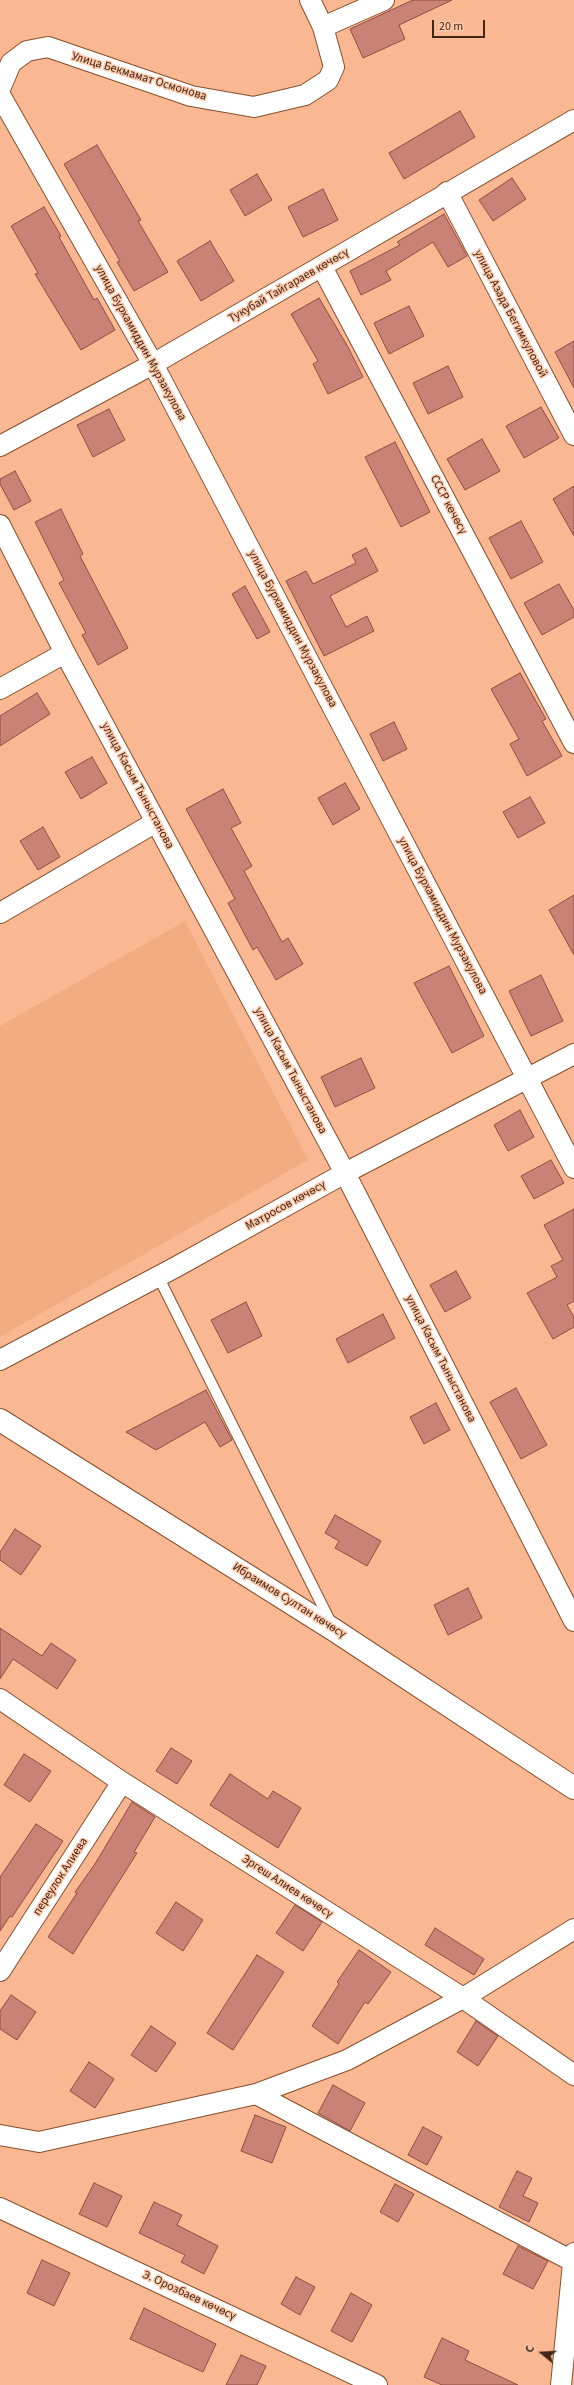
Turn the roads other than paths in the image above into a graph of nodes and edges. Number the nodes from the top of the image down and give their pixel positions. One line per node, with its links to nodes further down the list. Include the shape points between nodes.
1 (310, 0): 3 (street, Улица Бекмамат Осмонова)
2 (384, 0): 3 (street)
3 (323, 26): 4 (street, Улица Бекмамат Осмонова, via 334,67 328,80 305,95 254,107 190,96 48,48 27,51 10,63)
4 (0, 89)
5 (0, 95): 9 (street, улица Бурхамиддин Мурзакулова)
6 (574, 120): 7 (street, Тукубай Тайгараев көчөсү)
7 (447, 192): 8 (street, Тукубай Тайгараев көчөсү); 10 (street, улица Азада Бегимкуловой)
8 (322, 267): 9 (street, Тукубай Тайгараев көчөсү); 15 (street, СССР көчөсү)
9 (153, 364): 11 (street, Тукубай Тайгараев көчөсү); 19 (street, улица Бурхамиддин Мурзакулова)
10 (574, 435)
11 (0, 446)
12 (0, 525): 13 (street, улица Касым Тыныстанова)
13 (65, 652): 14 (street); 16 (street, улица Касым Тыныстанова)
14 (0, 689)
15 (574, 743)
16 (156, 822): 17 (street); 21 (street, улица Касым Тыныстанова)
17 (0, 914)
18 (574, 1054): 19 (street, Матросов көчөсү)
19 (528, 1079): 20 (street, улица Бурхамиддин Мурзакулова); 21 (street, Матросов көчөсү)
20 (574, 1168)
21 (345, 1173): 22 (street, Матросов көчөсү); 25 (street, улица Касым Тыныстанова)
22 (158, 1276): 23 (street, Матросов көчөсү); 26 (lane)
23 (0, 1360)
24 (0, 1420): 26 (main road, Ибраимов Султан көчөсү)
25 (574, 1621)
26 (334, 1630): 29 (main road, Ибраимов Султан көчөсү)
27 (0, 1699): 28 (street, Эргеш Алиев көчөсү)
28 (122, 1782): 31 (street, переулок Алиева); 32 (street, Эргеш Алиев көчөсү)
29 (574, 1788)
30 (574, 1929): 32 (street)
31 (0, 1972)
32 (463, 1998): 33 (street, Эргеш Алиев көчөсү); 34 (street, via 347,2060)
33 (574, 2075)
34 (256, 2094): 35 (street, via 39,2142); 37 (street)
35 (0, 2135)
36 (0, 2208): 38 (street, Э. Орозбаев көчөсү)
37 (574, 2259): 39 (street)
38 (377, 2385)
39 (561, 2385)

